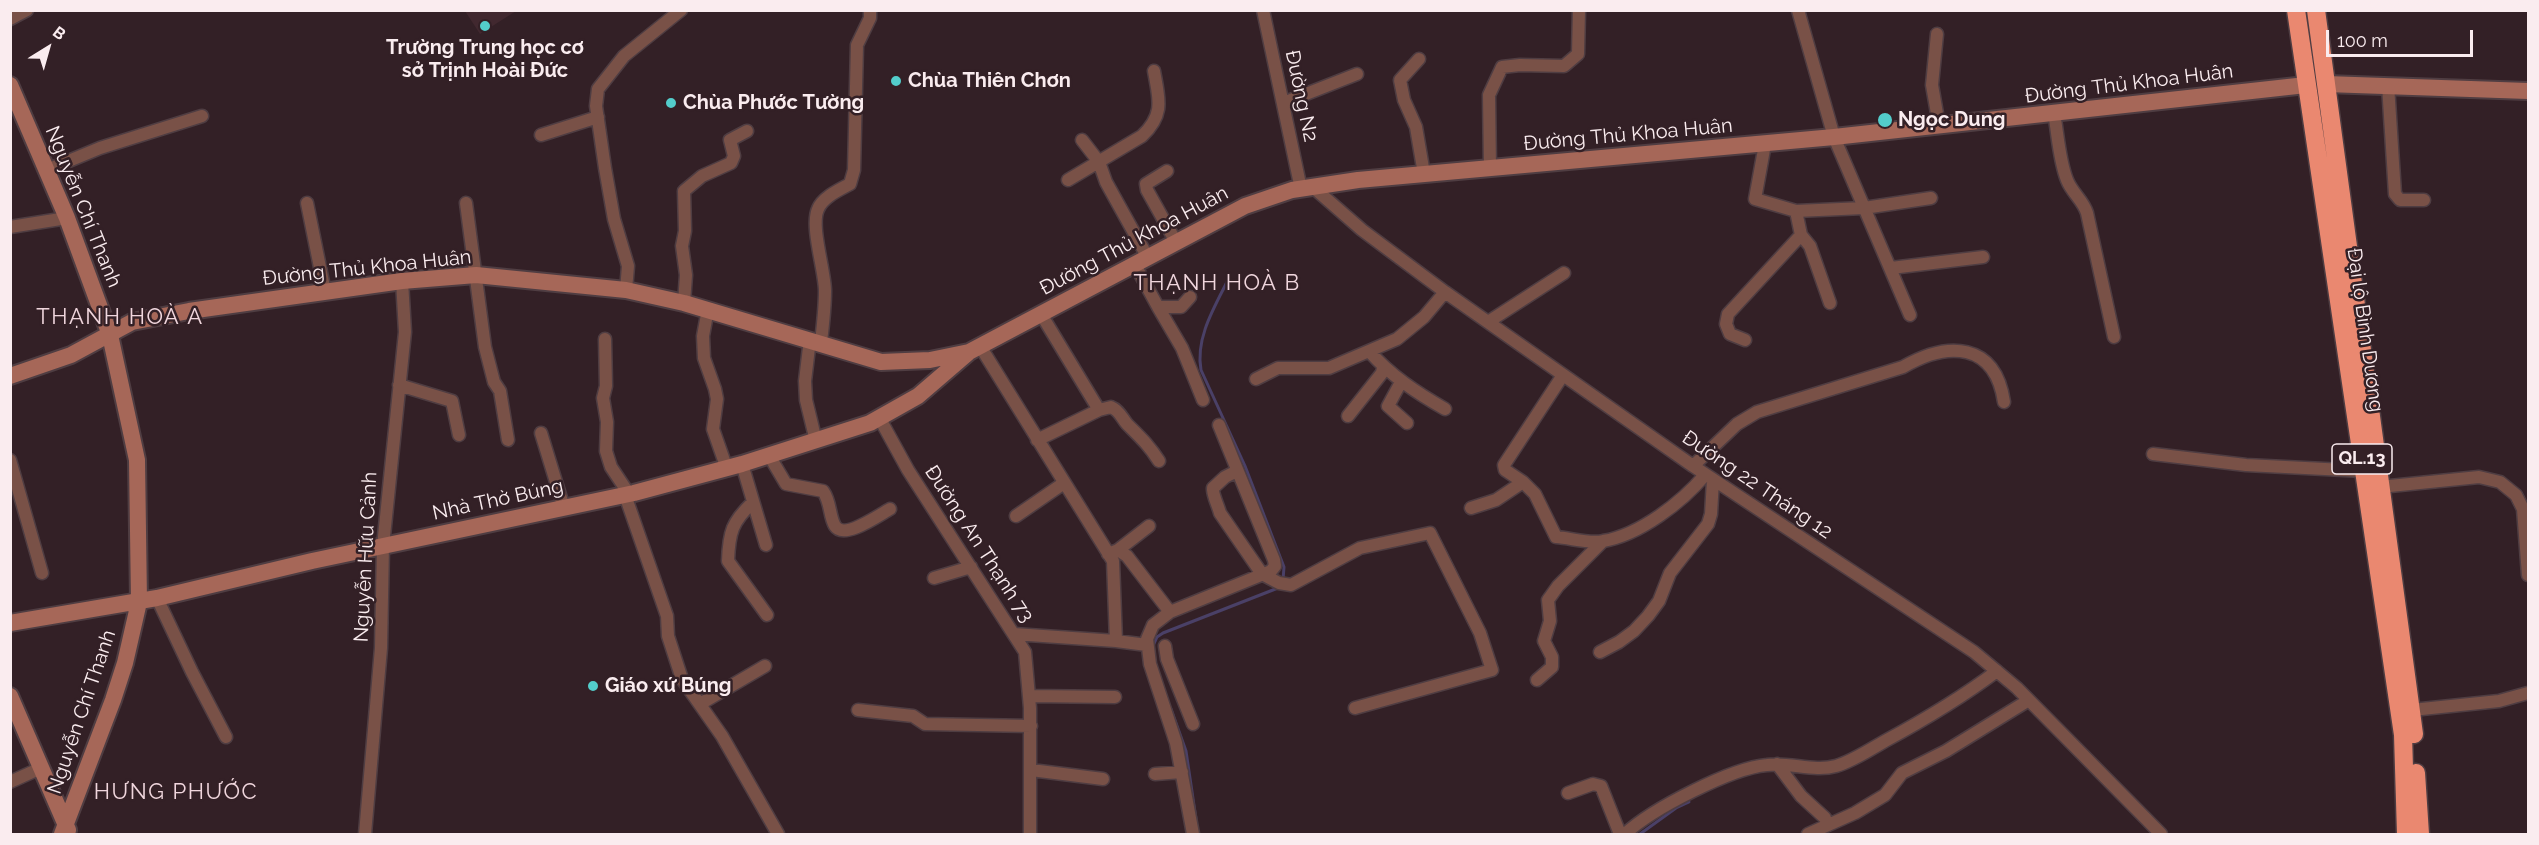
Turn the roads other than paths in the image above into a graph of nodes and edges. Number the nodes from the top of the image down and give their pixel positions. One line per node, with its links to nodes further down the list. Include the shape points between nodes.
1 (27, 10): 9 (street)
2 (681, 10): 22 (street, via 624,56 598,89)
3 (870, 10): 66 (street, via 857,45 854,170 850,184 830,195 816,213 825,290)
4 (1263, 10): 19 (street, Đường N2)
5 (1579, 10): 30 (street, via 1578,54 1564,66 1502,67 1489,95)
6 (1798, 10): 26 (street)
7 (2296, 10): 16 (highway, Đại lộ Bình Dương / QL.13)
8 (2316, 10): 14 (highway, Đại lộ Bình Dương / QL.13)
9 (10, 19)
10 (1937, 34): 23 (street, via 1932,85)
11 (1419, 59): 33 (street, via 1400,80 1416,127)
12 (1154, 71): 29 (street, via 1159,99 1155,122 1142,136)
13 (1357, 74): 19 (street)
14 (2326, 84): 16 (highway); 17 (main road); 100 (highway, Đại lộ Bình Dương / QL.13)
15 (10, 85): 31 (main road, Nguyễn Chí Thanh)
16 (2306, 85): 20 (main road, Đường Thủ Khoa Huân); 96 (highway, Đại lộ Bình Dương / QL.13)
17 (2388, 85): 18 (main road); 37 (street, via 2395,194 2400,200)
18 (2529, 91)
19 (1283, 103): 35 (street, Đường N2)
20 (2054, 113): 23 (main road, Đường Thủ Khoa Huân); 64 (street, via 2066,178 2084,202 2087,213)
21 (202, 116): 31 (street, via 100,148)
22 (598, 117): 25 (street); 52 (street, via 614,219 628,266)
23 (1939, 125): 26 (main road, Đường Thủ Khoa Huân)
24 (747, 131): 56 (street, via 730,140 734,156 731,163 702,176 684,191)
25 (541, 135)
26 (1834, 137): 28 (main road, Đường Thủ Khoa Huân); 40 (street)
27 (1082, 140): 29 (street)
28 (1765, 144): 30 (main road, Đường Thủ Khoa Huân); 41 (street, via 1755,199)
29 (1099, 162): 34 (street); 47 (street)
30 (1490, 168): 33 (main road, Đường Thủ Khoa Huân)
31 (46, 170): 42 (main road, Nguyễn Chí Thanh)
32 (1167, 171): 45 (street, via 1146,184)
33 (1424, 174): 35 (main road, Đường Thủ Khoa Huân)
34 (1068, 180)
35 (1307, 188): 45 (main road, Đường Thủ Khoa Huân, via 1245,206); 54 (street, Đường 22 Tháng 12)
36 (1931, 198): 40 (street)
37 (2424, 200)
38 (466, 203): 50 (street)
39 (307, 204): 53 (street)
40 (1864, 208): 41 (street); 48 (street)
41 (1796, 212): 44 (street)
42 (67, 218): 43 (street); 63 (main road, Nguyễn Chí Thanh)
43 (10, 226)
44 (1801, 235): 57 (street, via 1810,246); 67 (street, via 1728,314 1730,334)
45 (1176, 242): 47 (main road, Đường Thủ Khoa Huân)
46 (1983, 257): 48 (street)
47 (1140, 260): 58 (street); 60 (main road, Đường Thủ Khoa Huân)
48 (1891, 268): 61 (street)
49 (1564, 273): 62 (street)
50 (476, 275): 51 (main road, Đường Thủ Khoa Huân); 52 (main road, Đường Thủ Khoa Huân); 86 (street, via 486,347 500,391)
51 (402, 281): 53 (main road, Đường Thủ Khoa Huân); 75 (street, Nguyễn Hữu Cảnh, via 405,332)
52 (626, 290): 56 (main road, Đường Thủ Khoa Huân)
53 (326, 292): 63 (main road, Đường Thủ Khoa Huân, via 132,322)
54 (1445, 292): 62 (street, Đường 22 Tháng 12); 69 (street, via 1411,329)
55 (1190, 297): 58 (street, via 1181,307)
56 (684, 303): 59 (main road, Đường Thủ Khoa Huân)
57 (1830, 303)
58 (1158, 307): 76 (street, via 1182,348)
59 (708, 309): 66 (main road, Đường Thủ Khoa Huân); 94 (street, via 703,336 704,358 717,399 713,429)
60 (1041, 314): 68 (main road, Đường Thủ Khoa Huân); 79 (street)
61 (1910, 315)
62 (1488, 322): 71 (street, Đường 22 Tháng 12)
63 (110, 335): 72 (main road, Đường Thủ Khoa Huân, via 71,355); 119 (main road, Nguyễn Chí Thanh, via 137,460)
64 (2114, 337)
65 (605, 339): 101 (street, via 606,451)
66 (815, 340): 68 (main road, Đường Thủ Khoa Huân, via 881,362 930,360); 88 (street, via 804,381)
67 (1745, 340)
68 (974, 349): 81 (main road, Nhà Thờ Búng, via 918,396); 87 (street)
69 (1369, 351): 70 (street); 73 (street, via 1329,368 1278,368)
70 (1383, 367): 74 (street); 80 (street)
71 (1563, 375): 93 (street, Đường 22 Tháng 12); 98 (street, via 1504,465 1505,470)
72 (10, 376)
73 (1256, 379)
74 (1401, 382): 78 (street); 82 (street, via 1388,406)
75 (399, 385): 85 (street, via 452,401); 111 (street, Nguyễn Hữu Cảnh)
76 (1203, 400)
77 (2004, 402): 93 (street, via 2001,384 1987,362 1951,350 1935,352 1903,367 1757,412 1737,424)
78 (1445, 409)
79 (1099, 410): 87 (street); 92 (street, via 1116,409)
80 (1348, 416)
81 (880, 419): 88 (main road, Nhà Thờ Búng); 114 (street, Đường An Thạnh 73)
82 (1407, 423)
83 (1219, 425): 95 (street)
84 (541, 433): 104 (street)
85 (459, 435)
86 (508, 440)
87 (1037, 440): 99 (street)
88 (816, 441): 90 (main road, Nhà Thờ Búng)
89 (2153, 453): 96 (street, via 2246,465)
90 (770, 457): 94 (main road, Nhà Thờ Búng); 106 (street, via 786,484 823,491 840,530 848,531)
91 (10, 460): 115 (street)
92 (1159, 460)
93 (1693, 466): 97 (street, Đường 22 Tháng 12)
94 (734, 467): 101 (main road, Nhà Thờ Búng); 102 (street)
95 (1237, 471): 116 (street, via 1274,560 1271,571); 116 (street, via 1225,477 1212,492 1220,513)
96 (2364, 471): 162 (highway, Đại lộ Bình Dương / QL.13, via 2403,735)
97 (1709, 477): 109 (street, via 1644,526); 127 (street, via 1708,524 1666,580 1659,601 1634,631); 130 (street, Đường 22 Tháng 12)
98 (1523, 482): 105 (street, via 1496,500); 109 (street, via 1535,494 1556,537)
99 (1064, 483): 107 (street); 112 (street)
100 (2380, 487): 103 (street, via 2486,478 2506,486); 140 (highway, Đại lộ Bình Dương / QL.13)
101 (627, 494): 104 (main road, Nhà Thờ Búng); 137 (street, via 667,616 668,636 682,679)
102 (753, 502): 110 (street); 121 (street, via 738,516 732,530 728,561)
103 (2525, 502): 113 (street)
104 (564, 508): 111 (main road, Nhà Thờ Búng)
105 (1471, 508)
106 (890, 509)
107 (1016, 516)
108 (1149, 526): 112 (street)
109 (1603, 541): 131 (street, via 1548,600 1550,621 1544,641 1552,667)
110 (766, 545)
111 (382, 546): 118 (main road, Nhà Thờ Búng); 154 (street, Nguyễn Hữu Cảnh, via 381,648)
112 (1113, 552): 120 (street, via 1139,571); 124 (street)
113 (2528, 566)
114 (971, 567): 117 (street); 123 (street, Đường An Thạnh 73)
115 (42, 573)
116 (1262, 574): 120 (street); 138 (street, via 1291,585 1360,548 1430,533 1480,633 1492,670)
117 (934, 578)
118 (157, 598): 119 (main road, Nhà Thờ Búng); 143 (street)
119 (139, 602): 122 (main road, Nhà Thờ Búng); 153 (main road, Nguyễn Chí Thanh, via 125,663)
120 (1170, 612): 125 (street, via 1153,625)
121 (767, 615)
122 (10, 623)
123 (1014, 634): 124 (street); 134 (street, Đường An Thạnh 73, via 1024,652)
124 (1116, 641): 125 (street)
125 (1147, 645): 128 (street)
126 (1165, 646): 128 (street)
127 (1600, 652)
128 (1157, 662): 141 (street); 147 (street)
129 (765, 666): 137 (street)
130 (1997, 671): 136 (street, Đường 22 Tháng 12); 144 (street, via 1928,718 1835,766)
131 (1537, 680)
132 (2529, 693): 140 (street, via 2499,701)
133 (10, 696): 145 (main road)
134 (1030, 696): 135 (street); 142 (street, Đường An Thạnh 73)
135 (1115, 697)
136 (2029, 700): 160 (street, via 1902,773 1885,795); 161 (street, Đường 22 Tháng 12)
137 (700, 704): 155 (street)
138 (1355, 708)
139 (858, 710): 142 (street, via 913,716 925,724)
140 (2412, 710): 163 (highway, Đại lộ Bình Dương / QL.13)
141 (1193, 724)
142 (1031, 726): 146 (street, Đường An Thạnh 73)
143 (226, 737)
144 (1777, 764): 152 (street, via 1801,796); 159 (street, via 1747,769 1706,785)
145 (41, 768): 150 (street); 153 (main road)
146 (1031, 770): 149 (street); 156 (street, Đường An Thạnh 73)
147 (1182, 772): 148 (street); 157 (street)
148 (1155, 774)
149 (1103, 779)
150 (10, 782)
151 (1568, 793): 158 (street, via 1593,784 1601,786)
152 (1825, 818)
153 (66, 831)
154 (365, 834)
155 (778, 834)
156 (1030, 834)
157 (1193, 834)
158 (1620, 834)
159 (1625, 834)
160 (1808, 834)
161 (2158, 834)
162 (2406, 834)
163 (2420, 834)

